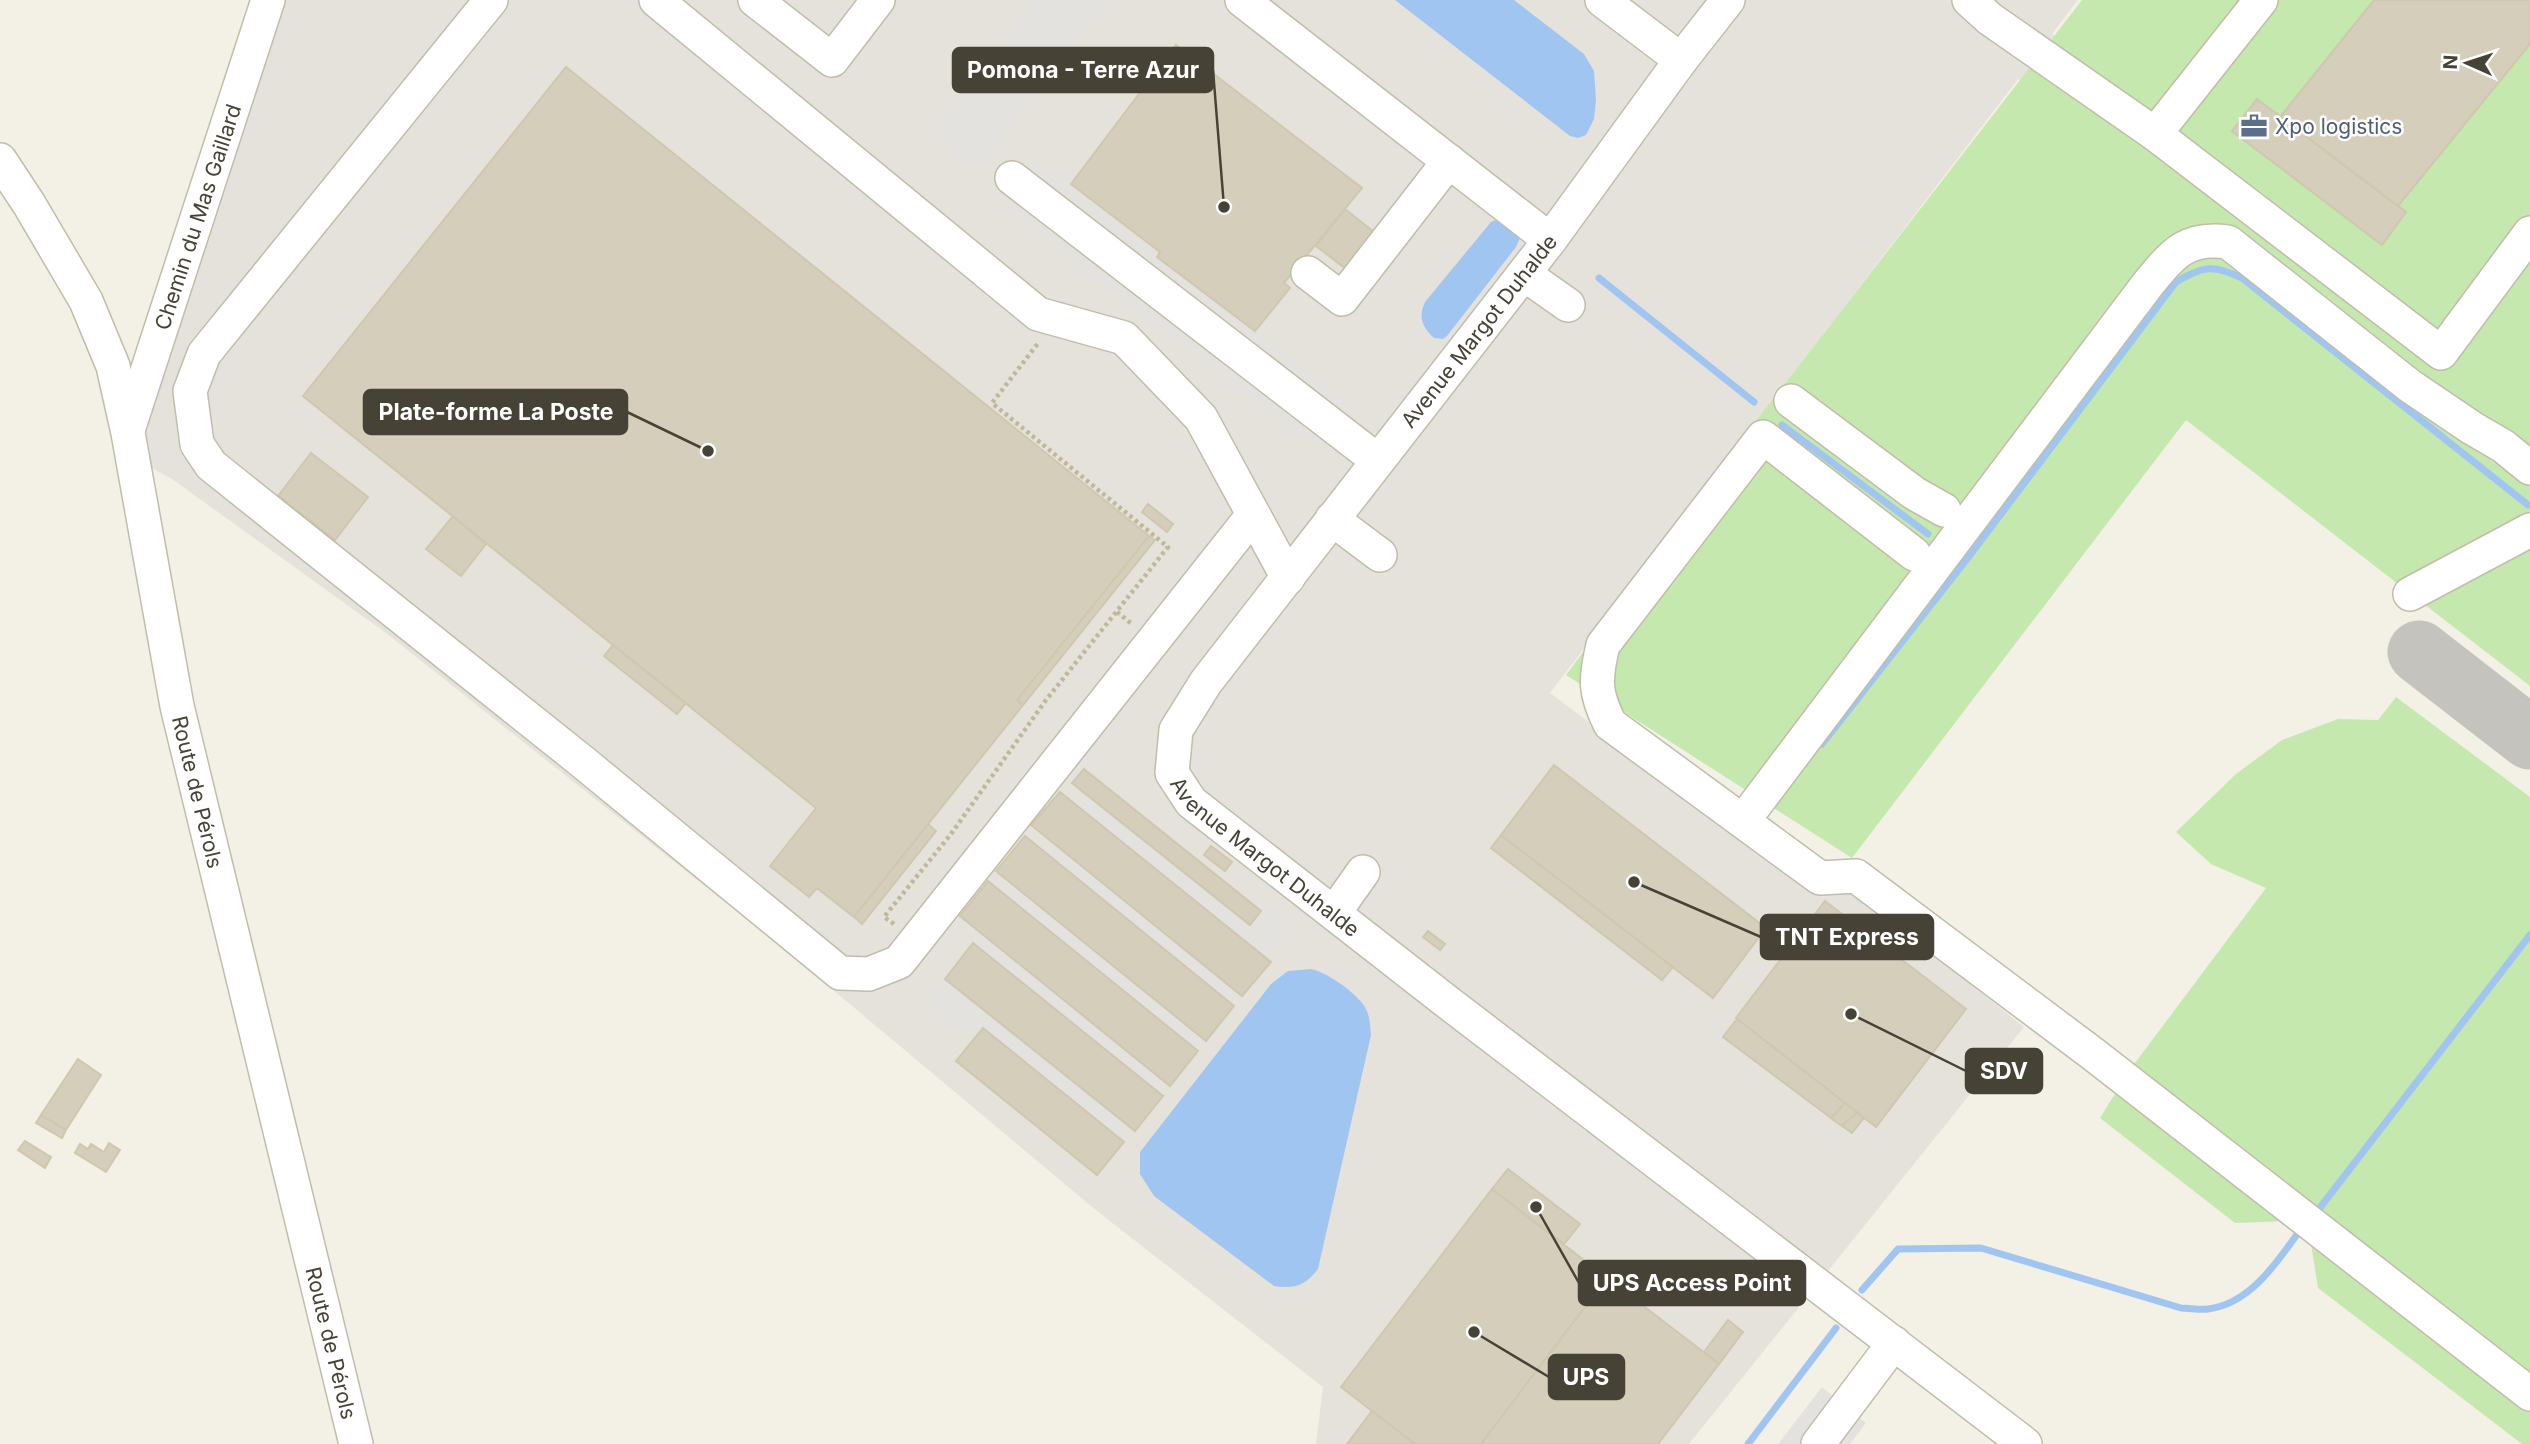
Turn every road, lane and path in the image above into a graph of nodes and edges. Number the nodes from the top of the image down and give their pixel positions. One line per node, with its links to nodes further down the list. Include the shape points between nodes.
1 (268, 0): 23 (street, Chemin du Mas Gaillard)
2 (491, 0): 37 (street, via 204,354 190,391 197,444 211,466 840,973 869,974 899,962)
3 (656, 0): 21 (street, via 1038,314)
4 (755, 0): 5 (street, via 832,60)
5 (877, 0)
6 (1242, 0): 14 (street)
7 (1602, 0): 11 (street)
8 (1728, 0): 11 (street, Avenue Margot Duhalde)
9 (1969, 0): 12 (street)
10 (2261, 0): 12 (street)
11 (1681, 60): 17 (street, Avenue Margot Duhalde)
12 (2155, 134): 16 (street, via 2441,353)
13 (0, 160): 23 (street, Route de Pérols, via 86,300 113,366)
14 (1449, 161): 17 (street); 18 (street, via 1342,299)
15 (1012, 178): 24 (street)
16 (2530, 233)
17 (1550, 240): 19 (street, Avenue Margot Duhalde)
18 (1308, 273)
19 (1524, 274): 20 (street); 24 (street, Avenue Margot Duhalde)
20 (1568, 305)
21 (1057, 320): 27 (street, via 1124,338 1201,418); 37 (path, via 992,403 1168,547 1046,700 951,834 884,917)
22 (1791, 401): 26 (street, via 1914,493)
23 (128, 433): 40 (street, Route de Pérols, via 177,706)
24 (1377, 460): 28 (street, Avenue Margot Duhalde)
25 (2530, 468): 34 (street, via 2410,386 2228,242 2209,239 2179,249)
26 (1944, 510)
27 (1253, 515): 32 (street); 37 (street)
28 (1332, 519): 31 (street); 32 (street, Avenue Margot Duhalde)
29 (2530, 530): 33 (street)
30 (1914, 554): 34 (street, via 1763,437 1603,645 1596,675 1600,703 1611,724)
31 (1380, 555)
32 (1288, 578): 36 (street, Avenue Margot Duhalde, via 1206,682 1176,730 1171,773 1191,802)
33 (2410, 594)
34 (1743, 821): 39 (street, via 1820,878 1856,876)
35 (1363, 872): 36 (street)
36 (1334, 913): 38 (street, Avenue Margot Duhalde)
37 (916, 942)
38 (1894, 1343): 41 (street); 42 (street, Avenue Margot Duhalde)
39 (2530, 1394)
40 (356, 1444)
41 (1818, 1444)
42 (2025, 1444)

